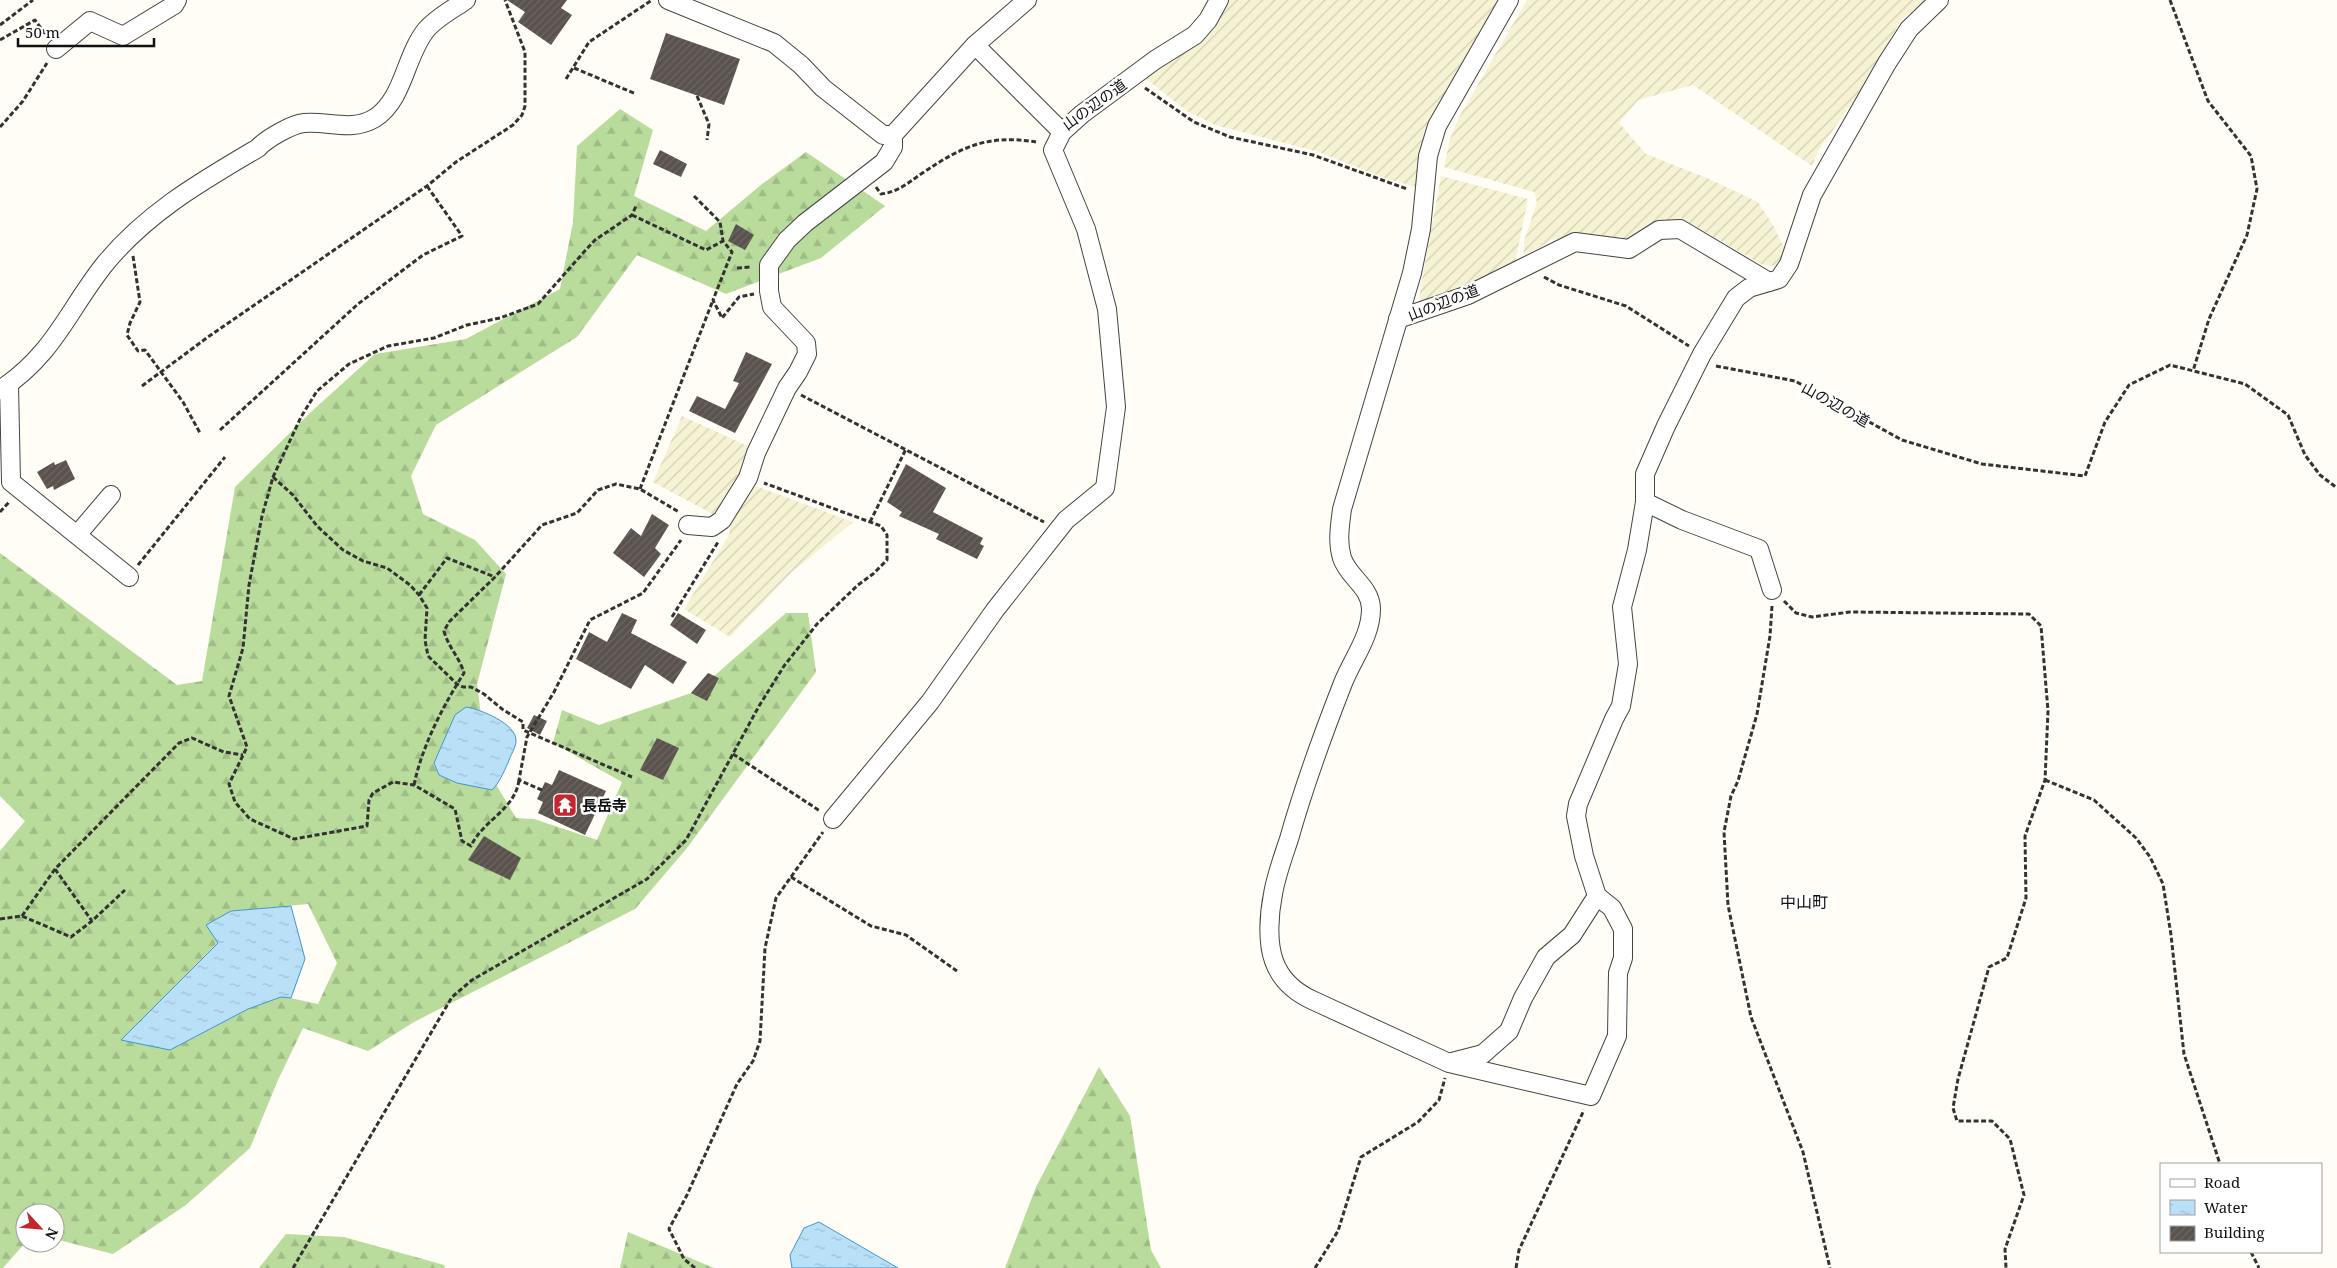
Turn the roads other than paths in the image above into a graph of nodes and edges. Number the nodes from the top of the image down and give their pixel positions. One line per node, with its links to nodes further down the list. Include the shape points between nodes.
1 (177, 0): 9 (street, via 123,36 90,21)
2 (466, 0): 14 (street, via 426,30 391,103 375,118 356,126 303,123 265,140 258,148 164,207 104,266 34,364)
3 (668, 0): 11 (street, via 774,43 823,88 883,135)
4 (1027, 0): 8 (street)
5 (1219, 0): 10 (street, 山の辺の道, via 1195,36 1128,79)
6 (1509, 0): 13 (street, 山の辺の道, via 1437,126 1428,156 1421,229)
7 (1939, 0): 12 (street, via 1909,29 1887,63 1812,194 1789,264 1779,279)
8 (975, 45): 10 (street, 山の辺の道); 11 (street)
9 (56, 49)
10 (1062, 132): 21 (street, via 1053,150 1086,229 1107,309 1116,407 1105,488 1066,520 995,610 930,702)
11 (893, 135): 17 (street, via 893,147 884,162 805,223 770,265 772,307 806,343 807,354 787,388 748,478 722,520 712,526)
12 (1769, 282): 13 (street, 山の辺の道, via 1680,229 1659,230 1629,249 1575,242 1468,295); 16 (street, via 1749,288 1736,298 1702,354 1645,474)
13 (1398, 319): 23 (street, via 1342,509 1339,536 1342,559 1368,594 1371,609 1366,635 1344,680 1302,793 1273,893 1270,944 1274,962 1294,992)
14 (4, 387): 18 (street, via 11,482)
15 (111, 495): 18 (street)
16 (1646, 502): 20 (street, via 1682,520 1759,549); 22 (street, via 1622,607 1628,664 1622,706 1578,804 1576,816)
17 (688, 525)
18 (77, 535): 19 (street)
19 (129, 577)
20 (1772, 590)
21 (832, 819)
22 (1597, 896): 23 (street, via 1572,935 1546,957 1509,1031 1483,1054); 23 (street, via 1612,908 1623,929 1623,958 1618,973 1617,1036 1591,1096)
23 (1448, 1063)

